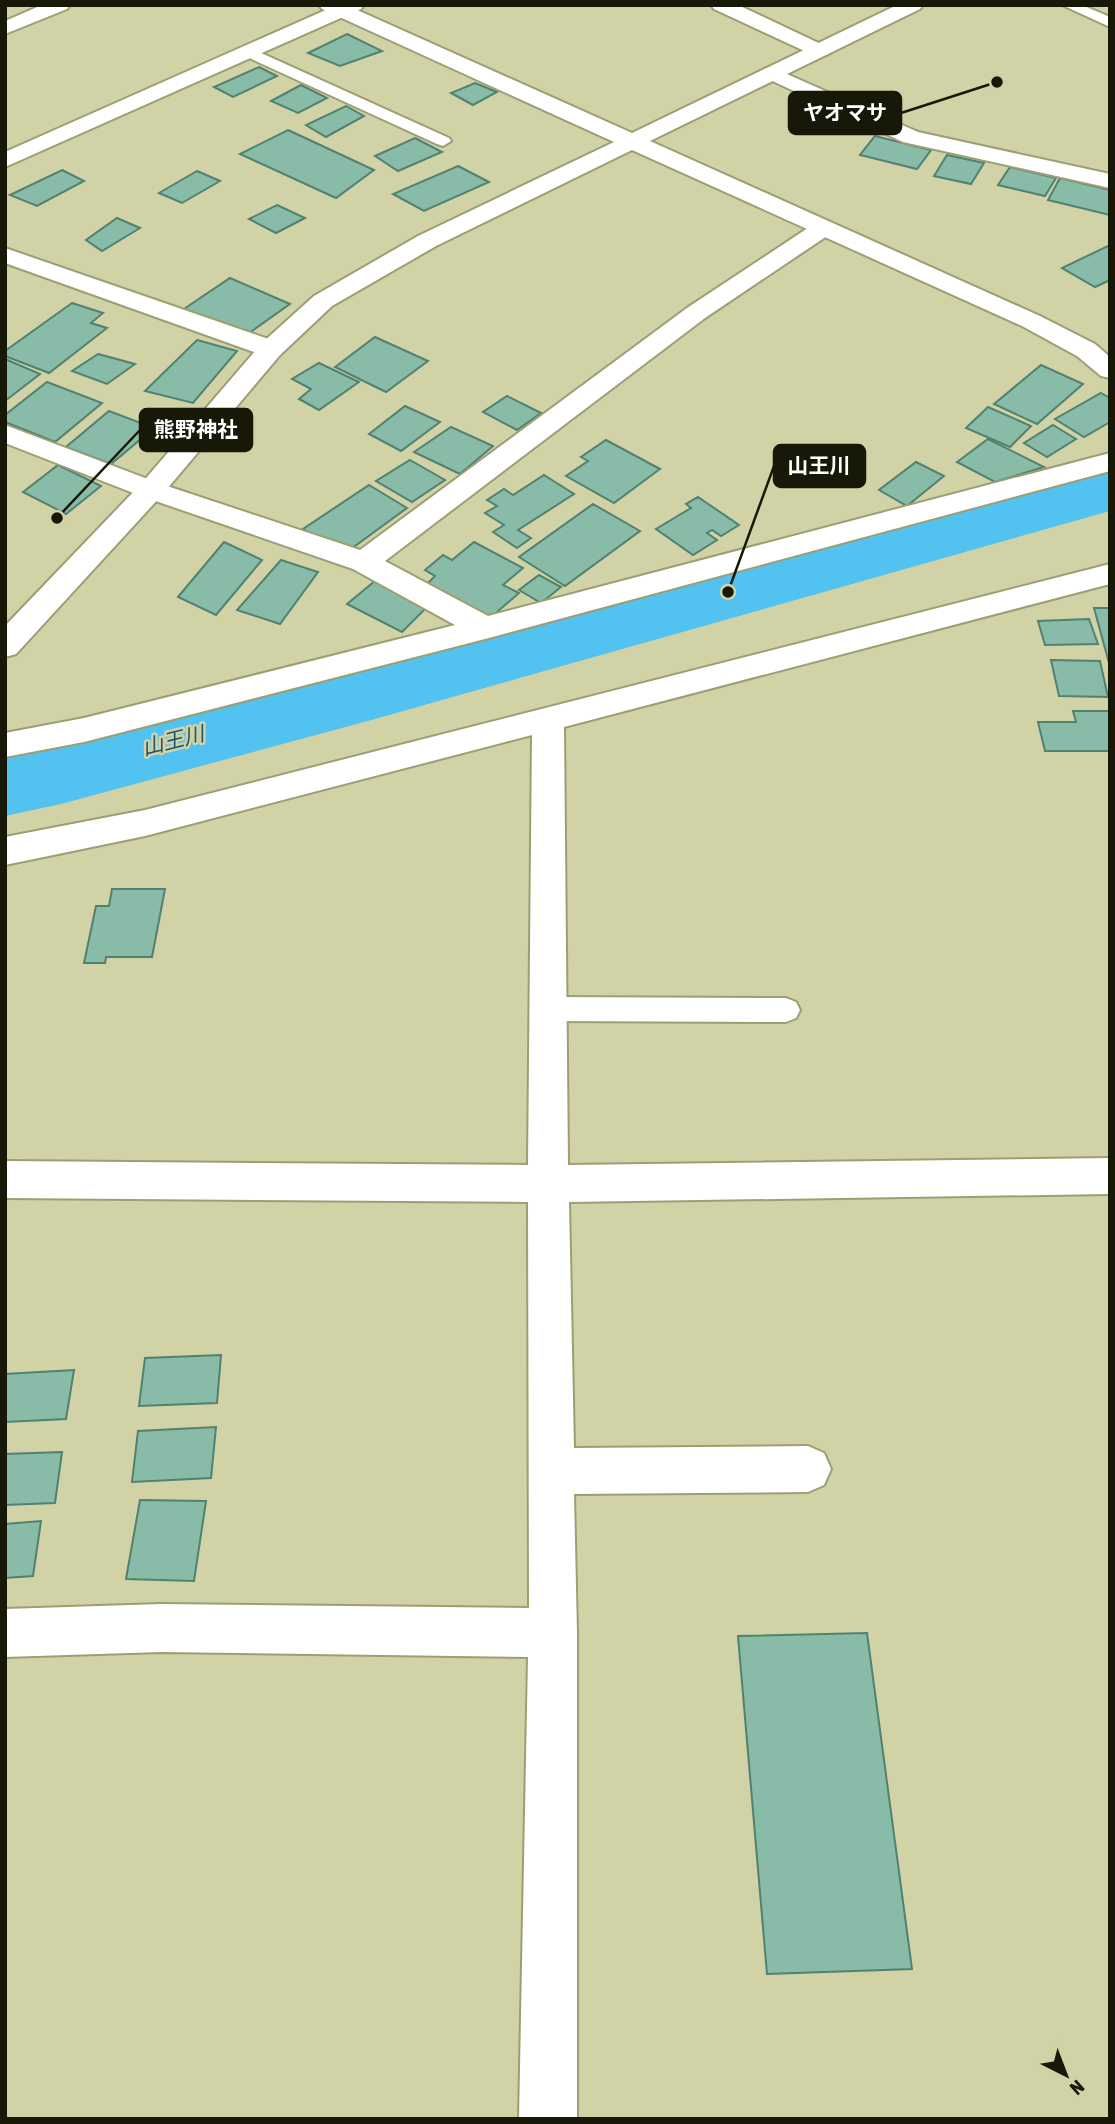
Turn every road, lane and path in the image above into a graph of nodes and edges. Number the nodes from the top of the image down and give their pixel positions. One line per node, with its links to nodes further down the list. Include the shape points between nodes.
1 (60, 5): 7 (street)
2 (721, 5): 8 (street)
3 (913, 5): 8 (street)
4 (1069, 5): 6 (lane)
5 (341, 7): 9 (street); 12 (street)
6 (1110, 23)
7 (5, 28)
8 (820, 51): 10 (street)
9 (250, 54): 11 (lane); 13 (street)
10 (771, 73): 12 (street); 14 (street, via 911,137)
11 (443, 141)
12 (632, 143): 15 (street); 17 (street, via 366,274 323,301)
13 (5, 160)
14 (1110, 181)
15 (822, 229): 18 (street, via 1031,321 1086,350); 22 (street, via 696,313)
16 (5, 256): 17 (street)
17 (271, 349): 21 (street)
18 (1110, 370)
19 (5, 433): 21 (street)
20 (1110, 462): 24 (street)
21 (151, 490): 22 (street); 25 (street)
22 (364, 562): 24 (street)
23 (1110, 574): 26 (street)
24 (485, 628): 27 (street)
25 (5, 646)
26 (548, 717): 28 (street, via 145,822); 29 (street)
27 (5, 745)
28 (5, 851)
29 (549, 1009): 30 (lane); 33 (street)
30 (786, 1010)
31 (1110, 1176): 33 (street)
32 (5, 1179): 33 (street)
33 (548, 1184): 35 (street)
34 (808, 1469): 35 (street)
35 (551, 1471): 37 (street)
36 (5, 1633): 37 (street, via 161,1628)
37 (553, 1633): 38 (street)
38 (548, 2119)

